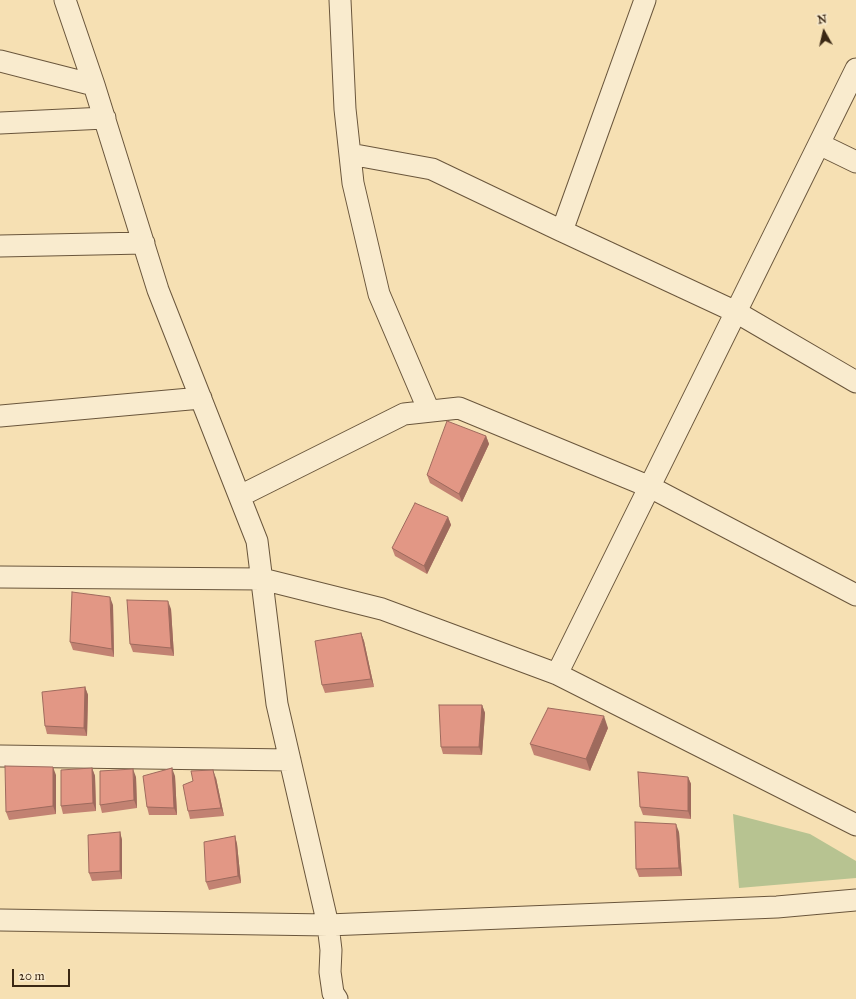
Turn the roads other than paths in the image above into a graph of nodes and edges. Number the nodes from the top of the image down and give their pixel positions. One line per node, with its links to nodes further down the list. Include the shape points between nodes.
1 (65, 0): 6 (street)
2 (340, 0): 10 (street)
3 (645, 0): 12 (street)
4 (0, 62): 6 (street)
5 (856, 69): 9 (street)
6 (94, 85): 7 (street)
7 (105, 118): 8 (street); 13 (street)
8 (0, 123)
9 (819, 144): 11 (street); 15 (street)
10 (350, 154): 12 (street, via 432,169); 18 (street, via 353,183 379,294)
11 (856, 162)
12 (562, 231): 15 (street)
13 (144, 243): 14 (street); 17 (street, via 158,290)
14 (0, 246)
15 (736, 312): 16 (street); 20 (street)
16 (856, 382)
17 (201, 398): 19 (street); 21 (street)
18 (429, 411): 20 (street, via 459,408); 21 (street, via 404,414)
19 (0, 416)
20 (650, 487): 24 (street); 25 (street)
21 (240, 496): 23 (street, via 257,540)
22 (0, 577): 23 (street)
23 (262, 579): 25 (street, via 382,609); 27 (street, via 277,704)
24 (856, 595)
25 (557, 674): 28 (street)
26 (0, 756): 27 (street)
27 (290, 760): 31 (street)
28 (856, 825)
29 (856, 900): 31 (street, via 777,907)
30 (0, 920): 31 (street)
31 (328, 925): 32 (street, via 330,972 333,993)
32 (337, 999)

